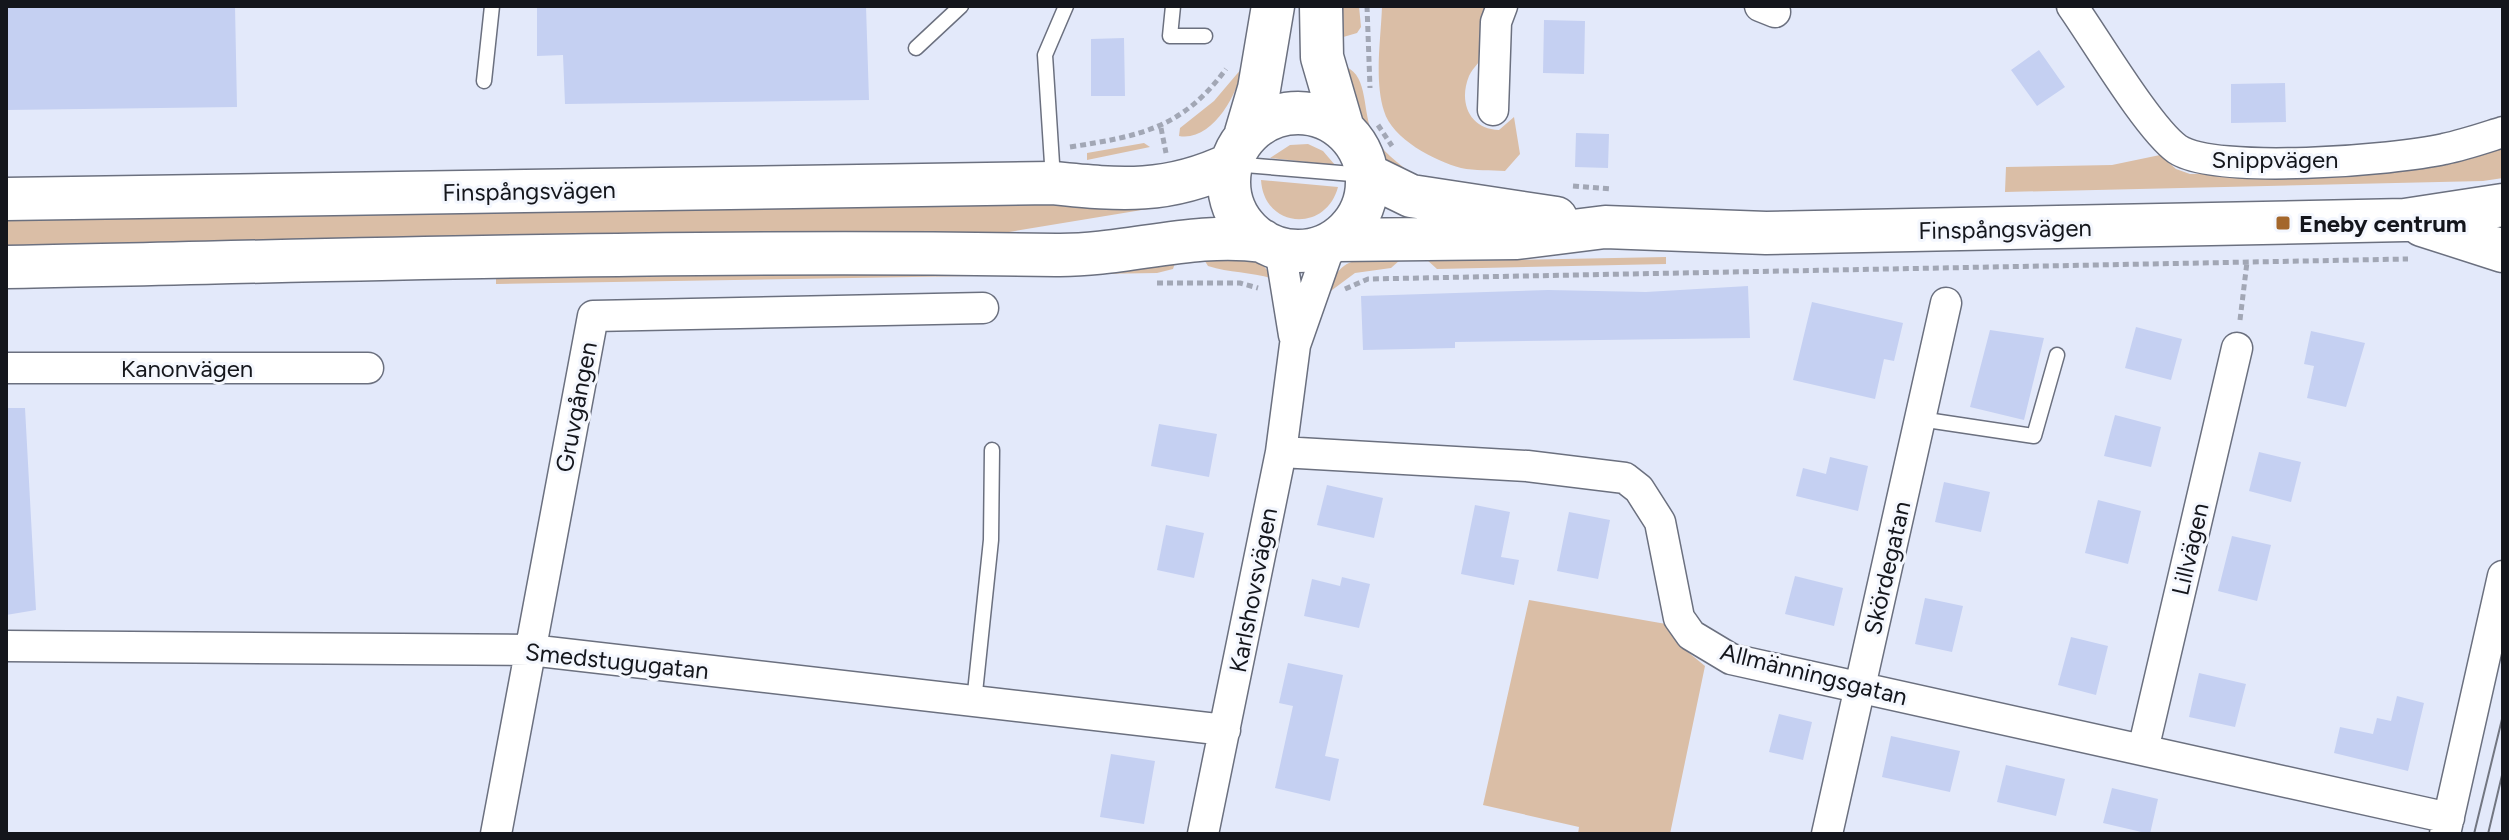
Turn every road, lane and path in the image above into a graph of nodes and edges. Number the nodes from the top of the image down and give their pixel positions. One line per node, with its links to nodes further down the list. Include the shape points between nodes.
1 (492, 6): 14 (lane)
2 (961, 6): 12 (lane)
3 (1066, 6): 21 (lane, via 1045,55)
4 (1173, 6): 11 (lane, via 1170,36)
5 (1273, 6): 19 (main road)
6 (1285, 6): 19 (main road, via 1288,59)
7 (1321, 6): 17 (main road, via 1322,57)
8 (1367, 6): 15 (path)
9 (1502, 6): 16 (street, via 1496,22)
10 (2072, 6): 18 (street, Snippvägen, via 2156,127 2193,158 2315,162 2395,157)
11 (1205, 36)
12 (916, 48)
13 (1231, 62): 21 (path, via 1198,102 1161,128)
14 (484, 81)
15 (1371, 98)
16 (1493, 110)
17 (1359, 120): 19 (main road, Finspångsvägen, via 1317,116); 20 (path, via 1384,136); 20 (main road, via 1364,158)
18 (2503, 132)
19 (1248, 137): 20 (lane); 21 (main road, Finspångsvägen, via 1199,179 1147,189); 25 (main road, via 1231,197)
20 (1385, 165): 24 (main road, Finspångsvägen, via 1399,192 1425,200); 27 (main road, via 1362,212)
21 (1052, 167): 22 (main road, Finspångsvägen)
22 (6, 199)
23 (2503, 205): 26 (main road, Finspångsvägen)
24 (1605, 227): 26 (main road, Finspångsvägen); 27 (main road, Finspångsvägen, via 1517,238)
25 (1260, 235): 27 (main road, Finspångsvägen, via 1297,252); 30 (main road, Finspångsvägen, via 1194,213 958,251); 32 (street, Karlshovsvägen)
26 (2409, 240): 28 (main road, Finspångsvägen); 29 (path)
27 (1334, 242): 32 (street, Karlshovsvägen)
28 (2503, 251)
29 (2247, 262): 32 (path, via 1368,279 1329,304); 35 (path)
30 (6, 267)
31 (1196, 282): 32 (path, via 1255,285 1275,300)
32 (1299, 303): 41 (street, Karlshovsvägen)
33 (1946, 303): 39 (street, Skördegatan)
34 (983, 308): 44 (street, Gruvgången, via 593,316)
35 (2237, 348): 48 (street, Lillvägen)
36 (2057, 355): 39 (lane, via 2034,436)
37 (6, 368): 38 (street, Kanonvägen)
38 (368, 368)
39 (1920, 419): 45 (street, Skördegatan)
40 (992, 450): 46 (lane, via 991,540)
41 (1281, 452): 45 (street, Allmänningsgatan, via 1527,466 1625,478 1639,489 1660,522 1679,618 1691,635 1731,659); 47 (street, Karlshovsvägen)
42 (2503, 576): 49 (street)
43 (6, 646): 44 (street, Smedstugugatan)
44 (530, 650): 46 (street, Smedstugugatan); 50 (street, Gruvgången)
45 (1860, 687): 48 (street, Allmänningsgatan); 52 (street, Skördegatan)
46 (974, 702): 47 (street, Smedstugugatan)
47 (1225, 730): 51 (street, Karlshovsvägen)
48 (2143, 750): 49 (street, Allmänningsgatan)
49 (2447, 826)
50 (496, 834)
51 (1203, 834)
52 (1827, 834)

